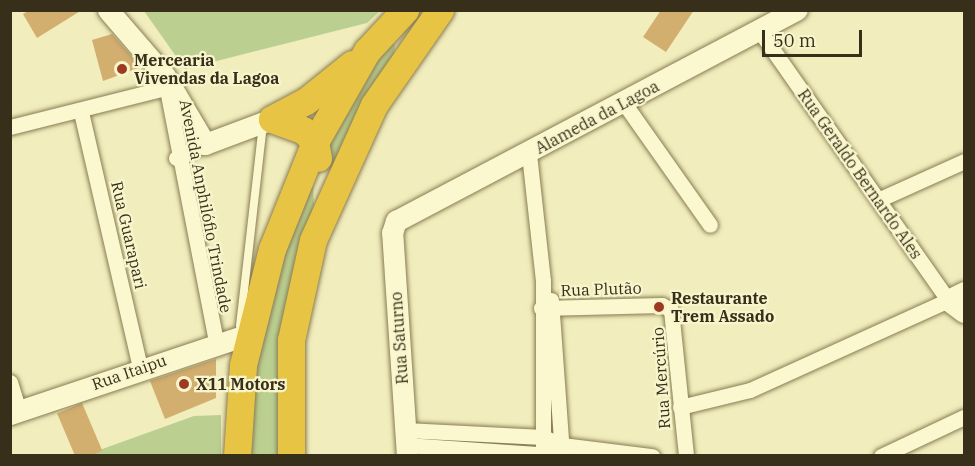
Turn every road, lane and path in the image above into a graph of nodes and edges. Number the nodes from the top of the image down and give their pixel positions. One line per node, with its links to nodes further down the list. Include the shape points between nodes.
1 (108, 10): 7 (street)
2 (405, 10): 6 (highway)
3 (440, 10): 20 (highway, via 374,105)
4 (797, 10): 5 (street, Alameda da Lagoa)
5 (760, 32): 8 (street, Alameda da Lagoa); 17 (street, Rua Geraldo Bernardo Ales)
6 (367, 51): 10 (highway, via 323,89); 12 (highway)
7 (165, 82): 9 (street); 13 (street); 15 (street, Avenida Anphilófio Trindade)
8 (624, 103): 14 (street, Alameda da Lagoa); 19 (street)
9 (81, 112): 11 (street); 26 (street, Rua Guarapari)
10 (268, 121): 12 (highway, via 297,126); 13 (street); 24 (lane)
11 (10, 127)
12 (315, 142): 20 (highway, via 320,186); 24 (highway, via 272,249)
13 (205, 144): 15 (street)
14 (528, 154): 18 (street, Alameda da Lagoa); 23 (street)
15 (176, 158): 25 (street, Avenida Anphilófio Trindade)
16 (964, 161): 17 (street)
17 (880, 199): 21 (street, Rua Geraldo Bernardo Ales)
18 (396, 221): 32 (street, Rua Saturno, via 392,233)
19 (710, 225)
20 (313, 240): 35 (highway, via 291,340)
21 (959, 301): 28 (street, via 750,390)
22 (662, 305): 23 (street, Rua Plutão); 28 (street, Rua Mercúrio, via 675,319)
23 (548, 308): 31 (street); 33 (street)
24 (244, 336): 25 (street, Rua Itaipu); 34 (highway)
25 (216, 342): 26 (street, Rua Itaipu)
26 (140, 367): 29 (street, Rua Itaipu)
27 (10, 382): 29 (street)
28 (680, 407): 37 (street, Rua Mercúrio)
29 (15, 413)
30 (964, 417): 38 (street)
31 (543, 436): 32 (street); 33 (street)
32 (406, 444): 33 (street)
33 (553, 453): 36 (street)
34 (237, 456)
35 (291, 456)
36 (652, 456)
37 (686, 456)
38 (881, 456)

